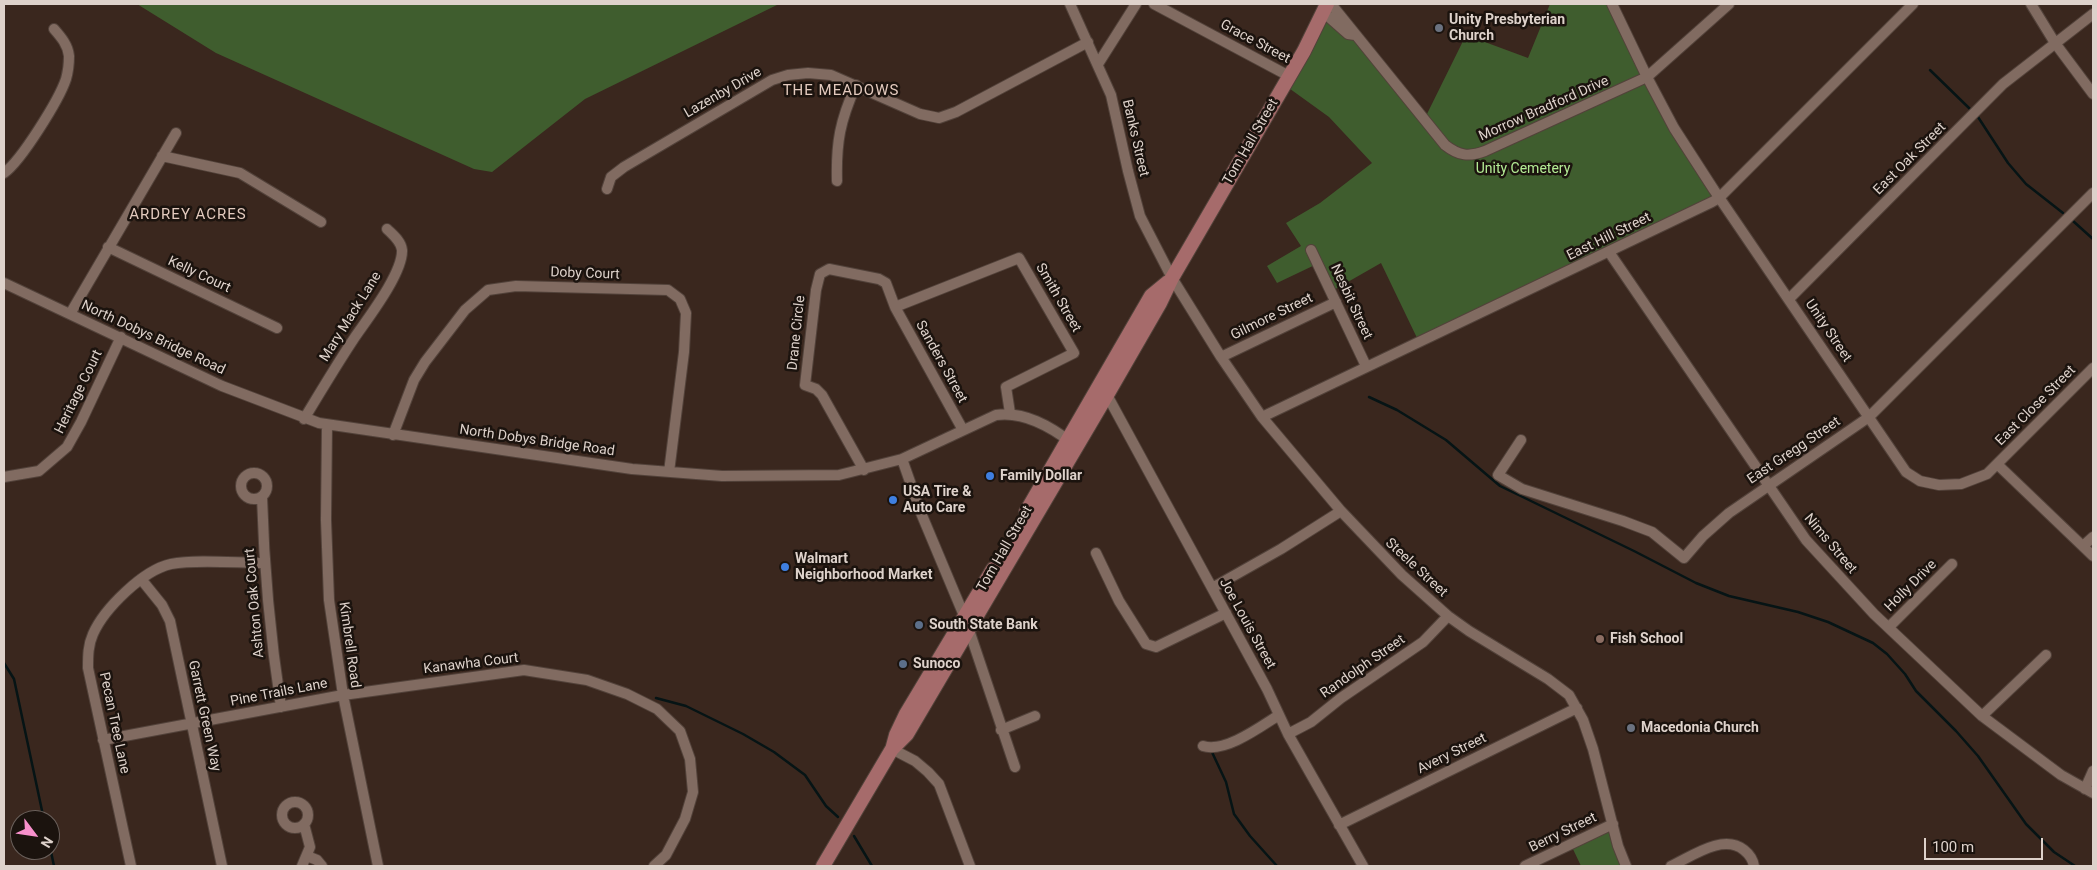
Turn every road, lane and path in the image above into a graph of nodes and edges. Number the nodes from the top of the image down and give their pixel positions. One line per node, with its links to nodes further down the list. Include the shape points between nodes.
1 (1070, 4): 11 (street, Banks Street)
2 (1136, 4): 13 (street)
3 (1154, 4): 14 (street, Grace Street)
4 (1612, 4): 15 (street, Unity Street)
5 (1729, 4): 15 (street, Morrow Bradford Drive)
6 (1913, 4): 24 (street, East Hill Street)
7 (2031, 4): 12 (street)
8 (1327, 6): 14 (main road, Tom Hall Street); 15 (street, Morrow Bradford Drive, via 1348,34 1356,35 1438,137 1452,151 1460,154 1486,151)
9 (2093, 14): 12 (street, East Oak Street)
10 (54, 29): 20 (street, via 69,54 66,79 19,159)
11 (1088, 42): 13 (street, Banks Street); 16 (street, Lazenby Drive, via 939,118 920,114)
12 (2055, 43): 17 (street); 32 (street, East Oak Street, via 2003,84)
13 (1098, 64): 30 (street, Banks Street, via 1111,95 1140,216)
14 (1289, 76): 30 (main road, Tom Hall Street)
15 (1647, 77): 24 (street, Unity Street, via 1674,128)
16 (856, 85): 21 (street, via 838,136); 22 (street, Lazenby Drive, via 831,75 808,73 772,80 624,167 611,177)
17 (2093, 94)
18 (176, 133): 19 (street)
19 (162, 156): 25 (street, via 240,173); 27 (street)
20 (4, 174)
21 (837, 181)
22 (607, 189)
23 (2093, 193): 44 (street, East Gregg Street)
24 (1719, 198): 29 (street, East Hill Street); 32 (street, Unity Street)
25 (321, 222)
26 (387, 229): 45 (street, Mary Mack Lane, via 401,243 402,252 394,276)
27 (108, 247): 35 (street); 36 (street, Kelly Court)
28 (1311, 250): 33 (street, Nesbit Street)
29 (1609, 252): 39 (street, East Hill Street); 56 (street, Nims Street)
30 (1172, 278): 38 (street, Steele Street); 41 (main road, Tom Hall Street); 50 (main road, Tom Hall Street, via 1151,296)
31 (4, 283): 35 (street, North Dobys Bridge Road)
32 (1789, 299): 44 (street, Unity Street)
33 (1336, 302): 38 (street, Gilmore Street); 39 (street, Nesbit Street)
34 (895, 307): 42 (street, Smith Street, via 1019,258 1074,353 1006,387); 47 (street, Sanders Street); 53 (street, Drane Circle, via 886,283 880,279 829,268 820,274 805,385 822,395)
35 (70, 314): 37 (street, North Dobys Bridge Road)
36 (277, 328)
37 (121, 337): 45 (street, North Dobys Bridge Road, via 222,386); 55 (street, Heritage Court, via 67,447 39,471)
38 (1221, 358): 43 (street, Steele Street)
39 (1366, 366): 43 (street, East Hill Street)
40 (2093, 368): 52 (street, East Close Street)
41 (1107, 395): 50 (main road, Tom Hall Street); 66 (street, Joe Louis Street)
42 (1010, 413): 47 (street, North Dobys Bridge Road, via 996,414); 50 (street, via 1025,416)
43 (1262, 417): 58 (street, Steele Street)
44 (1868, 417): 52 (street, Unity Street, via 1906,472 1920,481 1939,485 1961,484 1987,474); 56 (street, East Gregg Street)
45 (304, 419): 46 (street, North Dobys Bridge Road)
46 (327, 425): 48 (street, North Dobys Bridge Road); 72 (street, Kimbrell Road, via 326,561)
47 (963, 430): 51 (street, North Dobys Bridge Road)
48 (393, 435): 54 (street, North Dobys Bridge Road); 54 (street, Doby Court, via 414,380 425,362 465,310 488,290 516,286 668,290 680,299 686,312)
49 (1521, 440): 56 (street, East Gregg Street, via 1498,475 1522,489 1652,532 1684,558 1729,513)
50 (1071, 442): 69 (main road, Tom Hall Street)
51 (902, 459): 53 (street, North Dobys Bridge Road); 69 (street)
52 (1997, 464): 60 (street)
53 (864, 470): 54 (street, North Dobys Bridge Road, via 839,475 784,477)
54 (670, 472)
55 (4, 477)
56 (1768, 486): 70 (street, Nims Street, via 1806,540 1854,594)
57 (262, 497): 63 (street, Ashton Oak Court)
58 (1341, 511): 66 (street); 68 (street, Steele Street, via 1388,561)
59 (2093, 537): 60 (street)
60 (2083, 546): 62 (street)
61 (1096, 552): 67 (street, via 1119,601 1146,644 1156,647)
62 (2093, 556)
63 (263, 563): 65 (street, Pecan Tree Lane, via 172,564); 73 (street, Ashton Oak Court)
64 (1952, 564): 70 (street, Holly Drive)
65 (141, 579): 78 (street, Garrett Green Way, via 167,613); 81 (street, Pecan Tree Lane, via 106,614 89,645 88,668)
66 (1212, 588): 67 (street, Joe Louis Street)
67 (1226, 614): 75 (street, Joe Louis Street)
68 (1448, 616): 74 (street, Steele Street, via 1469,632 1548,678 1569,694); 80 (street, Randolph Street, via 1423,642 1311,722)
69 (966, 624): 79 (street); 83 (main road, Tom Hall Street, via 907,734)
70 (1889, 627): 77 (street, Nims Street)
71 (2046, 655): 77 (street)
72 (343, 695): 73 (street, Pine Trails Lane); 95 (street, Kimbrell Road); 96 (street, Kanawha Court, via 524,670 587,680 657,708 680,731 690,759 693,792 685,820 666,855)
73 (281, 707): 78 (street, Pine Trails Lane)
74 (1577, 708): 88 (street, Steele Street, via 1593,749); 89 (street, Avery Street)
75 (1280, 715): 80 (street, Joe Louis Street); 82 (street, via 1230,744 1212,749)
76 (1035, 716): 79 (street)
77 (1982, 716): 86 (street, Nims Street, via 2021,747)
78 (192, 723): 81 (street, Pine Trails Lane); 92 (street, Garrett Green Way)
79 (1001, 730): 84 (street)
80 (1288, 734): 89 (street, Joe Louis Street)
81 (103, 740): 91 (street, Pecan Tree Lane)
82 (1203, 746)
83 (892, 749): 97 (main road, Tom Hall Street); 98 (street, via 915,761 939,784)
84 (1015, 767)
85 (2093, 771): 86 (street)
86 (2089, 791)
87 (304, 824): 90 (street, via 309,838)
88 (1612, 824): 100 (street, Berry Street); 101 (street, Steele Street)
89 (1340, 825): 99 (street, Joe Louis Street)
90 (307, 856): 93 (street); 94 (street)
91 (131, 866)
92 (222, 866)
93 (302, 866)
94 (322, 866)
95 (378, 866)
96 (654, 866)
97 (823, 866)
98 (970, 866)
99 (1364, 866)
100 (1525, 866)
101 (1626, 866)
102 (1671, 866): 103 (street, via 1725,843 1746,852)
103 (1754, 866)

